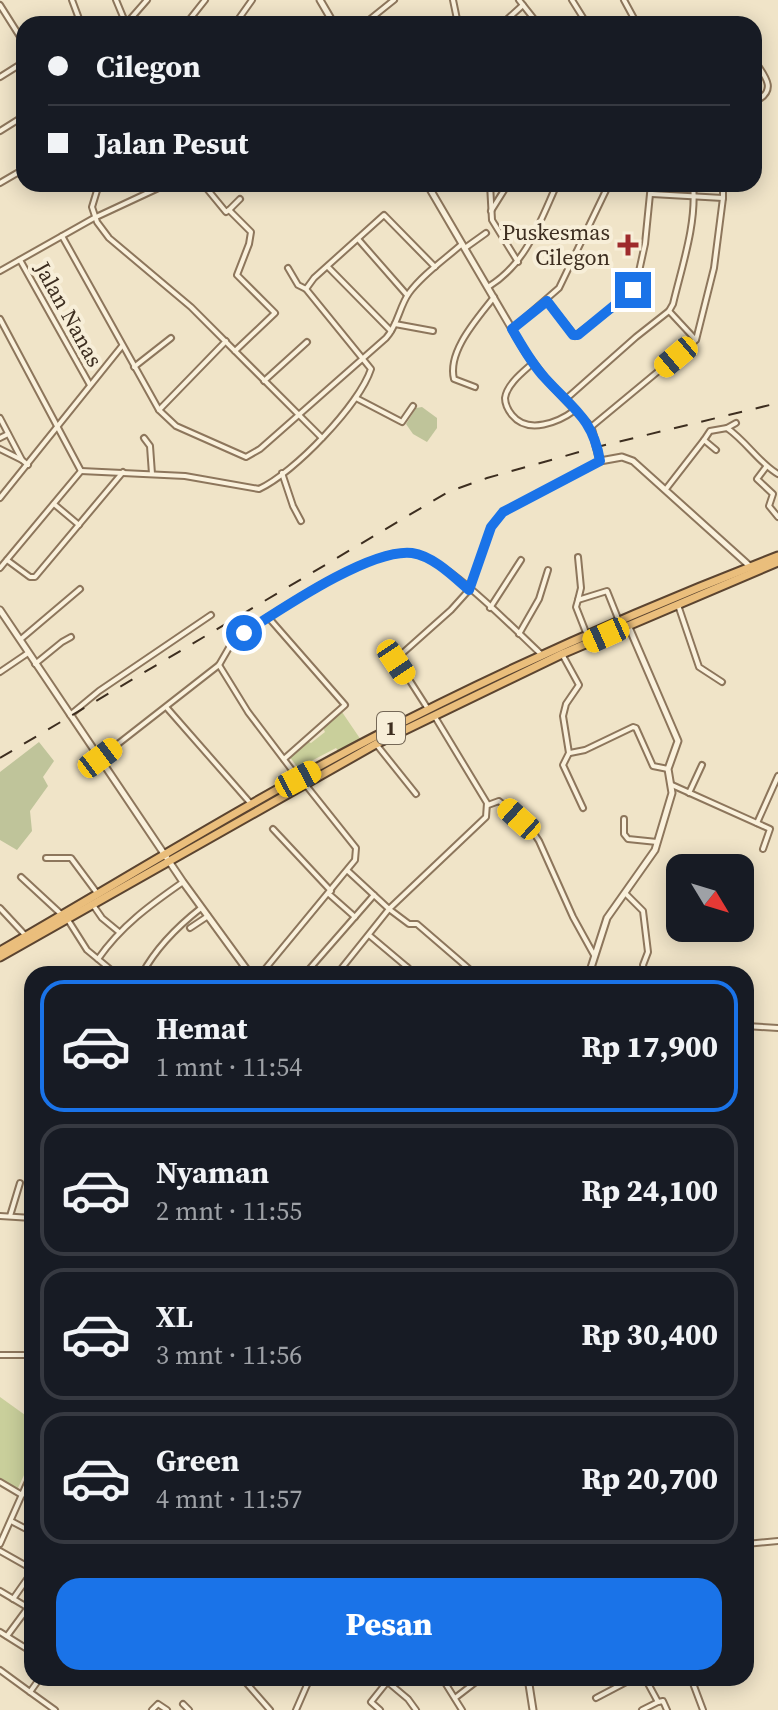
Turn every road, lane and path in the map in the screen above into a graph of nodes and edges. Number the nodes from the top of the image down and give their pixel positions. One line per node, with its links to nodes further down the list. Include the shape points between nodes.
1 (147, 0): 6 (street)
2 (394, 0): 7 (street)
3 (519, 0): 5 (street)
4 (0, 5): 10 (street)
5 (523, 5): 8 (street); 9 (street)
6 (133, 16)
7 (374, 16)
8 (511, 16)
9 (532, 16)
10 (16, 30)
11 (762, 72): 12 (street, via 770,83)
12 (762, 98)
13 (97, 192): 29 (street)
14 (150, 192): 29 (street)
15 (209, 192): 27 (street)
16 (432, 192): 33 (street)
17 (490, 192): 28 (street)
18 (503, 192): 28 (street)
19 (553, 192): 35 (street)
20 (605, 192): 44 (street, via 559,288)
21 (694, 192): 24 (street)
22 (723, 192): 25 (street)
23 (652, 194): 24 (street); 44 (street, via 638,279 627,297 575,336)
24 (694, 197): 25 (street); 45 (street)
25 (723, 198): 52 (street, via 714,268)
26 (240, 199): 27 (street)
27 (229, 210): 56 (street, via 251,232 238,277 275,313)
28 (491, 211): 35 (street, via 496,230)
29 (94, 218): 31 (street); 53 (street, via 121,250)
30 (486, 233): 33 (street)
31 (62, 236): 34 (street); 55 (street)
32 (358, 239): 36 (street); 37 (street, via 386,216); 42 (street)
33 (462, 246): 37 (street); 40 (street)
34 (20, 260): 39 (street); 61 (street, Jalan Nanas)
35 (519, 263): 40 (street)
36 (328, 267): 41 (street); 49 (street)
37 (435, 267): 42 (street)
38 (288, 268): 41 (street)
39 (0, 271)
40 (488, 287): 43 (street)
41 (306, 289): 57 (street)
42 (407, 295): 47 (street)
43 (494, 297): 48 (street); 62 (street, via 457,352 452,372 454,379)
44 (547, 301): 48 (street)
45 (669, 311): 52 (street); 64 (street)
46 (0, 319): 72 (street)
47 (395, 324): 49 (street); 50 (street)
48 (512, 329): 58 (street)
49 (392, 331): 57 (street)
50 (433, 331)
51 (171, 338): 59 (street)
52 (696, 340): 71 (street)
53 (226, 341): 56 (street); 66 (street)
54 (307, 342): 60 (street)
55 (122, 346): 59 (street); 61 (street)
56 (235, 351): 60 (street)
57 (362, 357): 63 (street, via 371,371); 68 (street)
58 (533, 363): 64 (street); 67 (street, via 505,398 514,418 519,423 548,424)
59 (134, 367): 66 (street)
60 (264, 381): 68 (street)
61 (90, 385): 72 (street)
62 (475, 387)
63 (356, 398): 65 (street, via 402,422); 77 (street)
64 (566, 399): 67 (street)
65 (413, 406)
66 (159, 410): 68 (street, via 176,426 246,457)
67 (575, 410): 71 (street)
68 (300, 414): 77 (street)
69 (0, 418): 74 (street)
70 (736, 423): 73 (street)
71 (591, 427): 82 (street)
72 (59, 428): 83 (street); 85 (street)
73 (727, 428): 78 (street, via 710,431); 84 (street)
74 (8, 434): 75 (street); 81 (street)
75 (0, 438)
76 (144, 438): 88 (street, via 150,446)
77 (322, 438): 87 (street)
78 (704, 440): 80 (street); 90 (street)
79 (0, 449): 81 (street)
80 (716, 450)
81 (22, 460): 83 (street)
82 (600, 461): 90 (street, via 628,458); 105 (street, via 503,512 491,527)
83 (28, 465): 91 (street)
84 (766, 467): 89 (street); 93 (street, via 757,479 773,493 769,506)
85 (81, 471): 86 (street); 92 (street)
86 (123, 472): 88 (street); 95 (street)
87 (282, 473): 88 (street, via 259,489); 94 (street)
88 (152, 474)
89 (778, 474)
90 (666, 489): 102 (street)
91 (0, 498)
92 (53, 503): 95 (street); 98 (street)
93 (778, 517)
94 (301, 521)
95 (79, 525): 98 (street, via 33,578)
96 (778, 556): 102 (highway, 1)
97 (578, 557): 106 (street)
98 (7, 560): 101 (street)
99 (521, 560): 108 (street)
100 (778, 562): 102 (highway, 1)
101 (0, 568)
102 (753, 568): 107 (highway, 1); 112 (highway, 1)
103 (548, 570): 113 (street)
104 (80, 589): 116 (street)
105 (469, 590): 108 (street); 111 (street, via 425,557 401,553 353,568); 125 (street, via 396,659)
106 (578, 600): 112 (street, via 608,591); 114 (street)
107 (678, 605): 112 (highway, 1); 123 (street, via 699,667)
108 (490, 608): 113 (street)
109 (0, 610): 116 (street)
110 (211, 615): 126 (street)
111 (268, 617): 121 (street, via 236,639); 130 (street, via 345,705)
112 (625, 622): 114 (highway, 1); 118 (highway, 1); 133 (street, via 678,738)
113 (519, 634): 119 (street)
114 (587, 635): 119 (highway, 1)
115 (71, 637): 120 (street)
116 (20, 639): 117 (street)
117 (28, 653): 120 (street); 122 (street)
118 (562, 654): 125 (highway, 1); 128 (street, via 579,685 563,716)
119 (542, 655): 125 (highway, 1)
120 (35, 664): 126 (street)
121 (219, 665): 124 (street); 130 (street)
122 (0, 672)
123 (722, 682)
124 (167, 708): 129 (street); 139 (street)
125 (431, 712): 127 (highway, 1); 131 (highway, 1); 140 (street)
126 (70, 715): 129 (street)
127 (376, 744): 131 (highway, 1); 138 (street)
128 (569, 753): 133 (street, via 633,727 653,766); 141 (street, via 563,765)
129 (100, 758): 147 (street)
130 (284, 759): 135 (street)
131 (338, 762): 135 (highway, 1)
132 (702, 765): 137 (street)
133 (668, 769): 136 (street)
134 (778, 776): 143 (street)
135 (302, 782): 139 (highway, 1); 147 (highway, 1); 149 (street, via 356,848)
136 (672, 785): 137 (street); 145 (street)
137 (689, 793): 143 (street)
138 (416, 794)
139 (252, 805): 147 (highway, 1)
140 (488, 805): 159 (street, via 486,817); 168 (street, via 499,801 531,829)
141 (583, 808)
142 (624, 819): 145 (street, via 628,839)
143 (757, 823): 146 (street, via 770,829)
144 (273, 829): 153 (street)
145 (657, 842): 154 (street)
146 (763, 849)
147 (166, 857): 151 (street); 152 (highway, 1); 156 (highway, 1)
148 (46, 858): 152 (street, via 71,858)
149 (348, 871): 153 (street); 155 (street)
150 (21, 877): 160 (street)
151 (183, 882): 157 (street); 164 (street)
152 (97, 893): 160 (highway, 1)
153 (330, 893): 162 (street); 174 (street)
154 (625, 893): 168 (street, via 607,918); 180 (street, via 643,911 648,952)
155 (374, 895): 159 (street); 162 (street)
156 (92, 903): 160 (highway, 1); 164 (street)
157 (201, 907): 161 (street); 172 (street)
158 (0, 908): 166 (street)
159 (389, 909): 165 (street); 178 (street, via 417,924)
160 (64, 916): 166 (highway, 1); 169 (highway, 1); 170 (street)
161 (208, 916): 163 (street); 173 (street)
162 (355, 917): 175 (street)
163 (190, 928)
164 (119, 932): 170 (street)
165 (369, 935): 176 (street); 177 (street)
166 (26, 936): 167 (highway, 1)
167 (0, 951)
168 (594, 955): 179 (street)
169 (0, 957)
170 (98, 959): 171 (street)
171 (106, 966)
172 (148, 966)
173 (244, 966)
174 (268, 966)
175 (312, 966)
176 (344, 966)
177 (406, 966)
178 (466, 966)
179 (592, 966)
180 (643, 966)
181 (754, 1026): 182 (street)
182 (778, 1028)
183 (20, 1183): 185 (street)
184 (0, 1216): 185 (street)
185 (10, 1216): 186 (street)
186 (24, 1217)
187 (0, 1355): 188 (street)
188 (24, 1355)
189 (0, 1482): 191 (street)
190 (24, 1490): 191 (street)
191 (22, 1495): 192 (street)
192 (11, 1521): 193 (street); 196 (street)
193 (24, 1528)
194 (778, 1541): 195 (street)
195 (754, 1543)
196 (0, 1544)
197 (0, 1551): 198 (street)
198 (24, 1565)
199 (24, 1582): 201 (street)
200 (0, 1591): 201 (street)
201 (13, 1599): 202 (street)
202 (24, 1605)
203 (24, 1616): 205 (street)
204 (0, 1632): 205 (street)
205 (7, 1636): 206 (street)
206 (24, 1647)
207 (0, 1670): 219 (street)
208 (34, 1686): 219 (street)
209 (249, 1686): 228 (street)
210 (306, 1686): 229 (street)
211 (381, 1686): 230 (street, via 371,1702)
212 (392, 1686): 231 (street)
213 (447, 1686): 220 (street)
214 (471, 1686): 220 (street)
215 (529, 1686): 233 (street)
216 (619, 1686): 221 (street)
217 (649, 1686): 222 (street)
218 (694, 1686): 236 (street)
219 (30, 1692): 224 (street)
220 (455, 1698): 232 (street)
221 (596, 1698)
222 (658, 1702): 234 (street); 235 (street, via 663,1701)
223 (183, 1704): 227 (street)
224 (55, 1710)
225 (152, 1710): 226 (street, via 158,1704)
226 (167, 1710)
227 (189, 1710)
228 (270, 1710)
229 (296, 1710)
230 (380, 1710)
231 (416, 1710)
232 (462, 1710)
233 (533, 1710)
234 (642, 1710)
235 (667, 1710)
236 (703, 1710)

